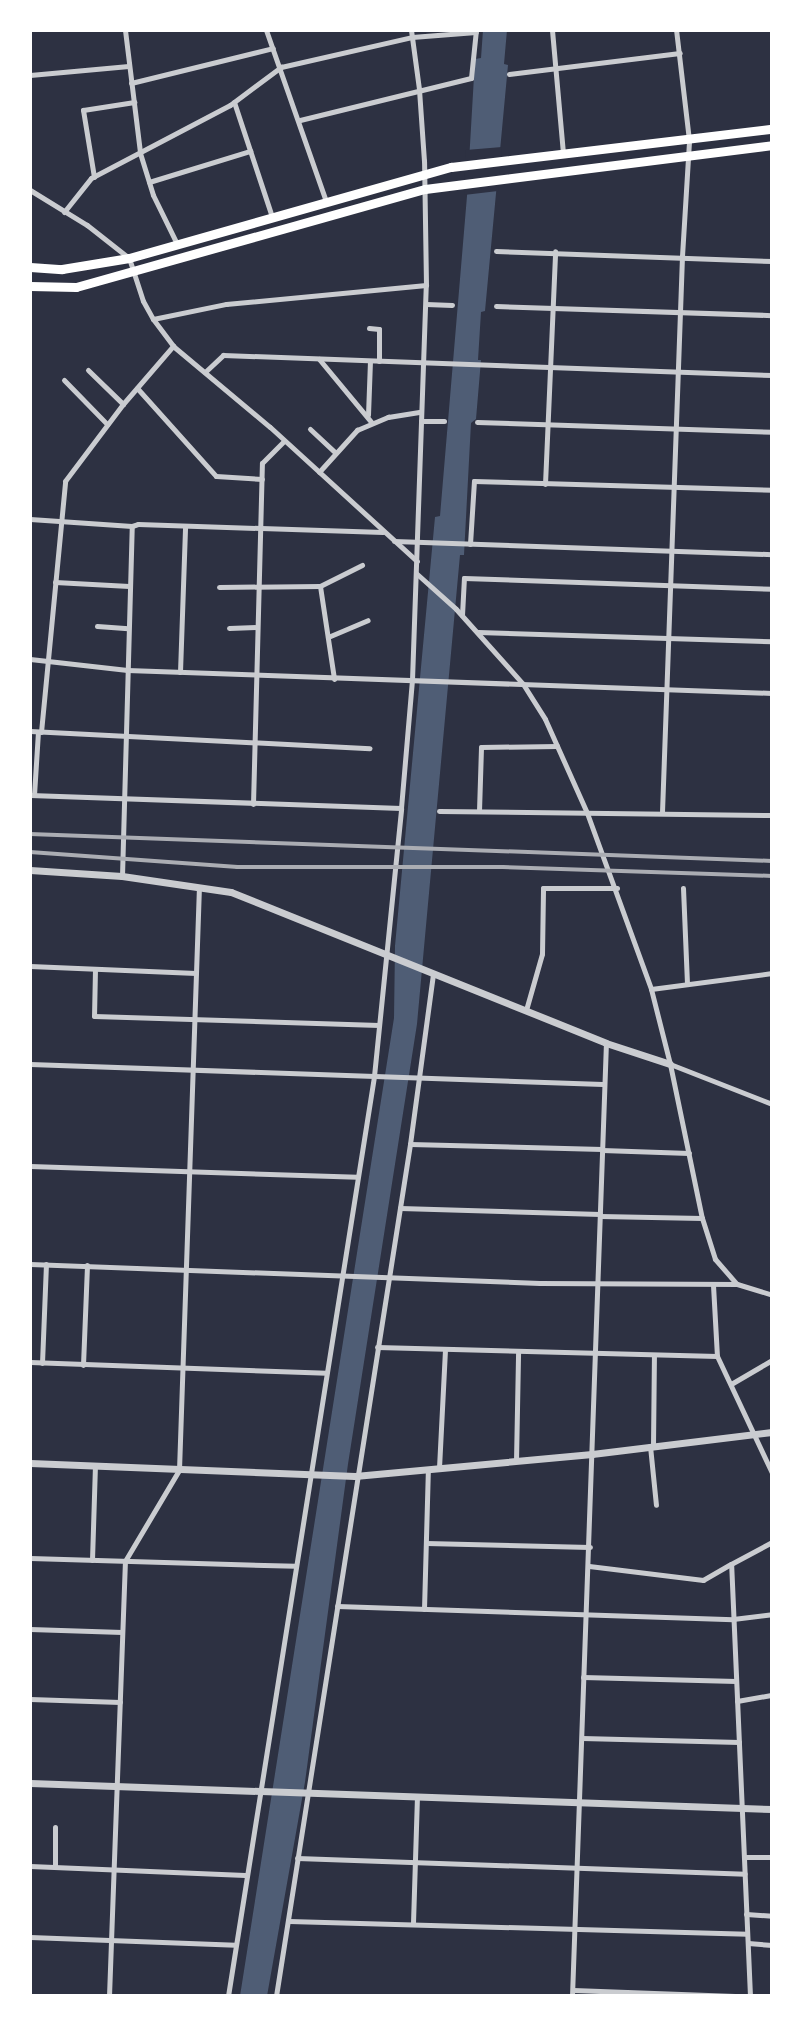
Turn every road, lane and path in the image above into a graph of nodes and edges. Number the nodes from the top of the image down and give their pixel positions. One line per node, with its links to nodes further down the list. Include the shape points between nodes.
1 (125, 30): 10 (street)
2 (266, 30): 8 (street)
3 (411, 30): 7 (street)
4 (552, 30): 12 (street)
5 (676, 30): 9 (street)
6 (476, 31): 7 (street); 16 (street, via 471,78)
7 (412, 37): 11 (street); 16 (street)
8 (273, 48): 11 (street); 15 (street)
9 (680, 53): 12 (street); 21 (street)
10 (129, 66): 14 (street); 15 (street)
11 (281, 68): 17 (street); 19 (street)
12 (555, 70): 13 (street); 25 (street)
13 (509, 74)
14 (30, 75)
15 (131, 83): 18 (street)
16 (419, 89): 19 (street); 27 (street)
17 (234, 102): 23 (street); 24 (street)
18 (134, 103): 24 (street); 28 (street, via 83,110)
19 (300, 120): 32 (street)
20 (772, 129): 21 (highway)
21 (689, 140): 25 (highway); 26 (street)
22 (772, 145): 26 (highway)
23 (250, 151): 29 (street); 34 (street)
24 (140, 153): 28 (street); 29 (street)
25 (563, 154): 27 (highway)
26 (688, 155): 30 (highway); 38 (street)
27 (424, 172): 30 (street); 32 (highway)
28 (94, 177): 33 (street)
29 (149, 182): 35 (street)
30 (425, 189): 42 (highway); 43 (street)
31 (30, 190): 33 (street)
32 (326, 201): 34 (highway)
33 (64, 212): 39 (street)
34 (272, 217): 35 (highway)
35 (177, 244): 39 (highway)
36 (496, 251): 37 (street)
37 (555, 251): 38 (street); 48 (street)
38 (682, 256): 40 (street); 49 (street)
39 (129, 258): 41 (highway, via 62,269); 42 (street)
40 (772, 261)
41 (30, 267)
42 (134, 272): 44 (highway, via 76,287); 51 (street)
43 (426, 285): 45 (street); 51 (street, via 226,304)
44 (30, 286)
45 (426, 304): 46 (street); 57 (street)
46 (452, 305)
47 (496, 306): 48 (street)
48 (553, 307): 49 (street); 58 (street)
49 (681, 312): 50 (street); 60 (street)
50 (772, 315)
51 (153, 320): 53 (street)
52 (369, 328): 56 (street, via 379,329)
53 (173, 346): 61 (street); 64 (street)
54 (319, 359): 55 (street); 61 (street, via 223,355); 67 (street)
55 (370, 361): 56 (street); 67 (street)
56 (379, 361): 57 (street)
57 (425, 363): 58 (street); 66 (street)
58 (550, 366): 60 (street); 73 (street)
59 (88, 370): 65 (street)
60 (678, 371): 62 (street); 75 (street)
61 (205, 372): 77 (street)
62 (772, 375)
63 (64, 380): 72 (street)
64 (137, 388): 65 (street); 80 (street, via 216,476)
65 (123, 404): 72 (street)
66 (421, 412): 68 (street); 71 (street)
67 (368, 415): 71 (street)
68 (421, 421): 69 (street); 91 (street)
69 (444, 421)
70 (477, 422): 73 (street)
71 (372, 423): 78 (street, via 357,430)
72 (107, 424): 85 (street, via 65,481)
73 (547, 425): 75 (street); 81 (street)
74 (310, 429): 78 (street)
75 (675, 429): 76 (street); 82 (street)
76 (772, 432)
77 (284, 441): 79 (street); 80 (street, via 262,463)
78 (336, 453): 79 (street)
79 (319, 472): 89 (street)
80 (262, 479): 88 (street)
81 (545, 484): 82 (street); 92 (street, via 474,481)
82 (673, 488): 83 (street); 93 (street)
83 (772, 490)
84 (30, 519): 85 (street)
85 (62, 521): 86 (street); 98 (street)
86 (132, 526): 87 (street); 99 (street)
87 (185, 526): 88 (street); 118 (street)
88 (261, 529): 89 (street); 103 (street)
89 (383, 532): 90 (street)
90 (393, 541): 91 (street); 95 (street)
91 (417, 542): 92 (street); 95 (street)
92 (468, 544): 93 (street)
93 (672, 551): 94 (street); 101 (street)
94 (772, 554)
95 (417, 561): 97 (street)
96 (362, 565): 100 (street)
97 (416, 574): 105 (street); 121 (street)
98 (55, 582): 99 (street); 116 (street)
99 (130, 586): 109 (street)
100 (320, 586): 103 (street); 113 (street)
101 (672, 586): 104 (street); 105 (street, via 464,578); 112 (street)
102 (219, 587): 103 (street)
103 (257, 587): 108 (street)
104 (772, 589)
105 (462, 615): 111 (street)
106 (368, 620): 113 (street)
107 (97, 626): 109 (street)
108 (256, 627): 110 (street); 119 (street)
109 (128, 628): 117 (street)
110 (229, 628)
111 (478, 632): 112 (street); 122 (street)
112 (669, 636): 114 (street); 123 (street)
113 (328, 637): 120 (street)
114 (772, 641)
115 (30, 659): 116 (street)
116 (48, 661): 117 (street); 126 (street)
117 (127, 670): 118 (street); 127 (street)
118 (180, 672): 119 (street)
119 (255, 674): 120 (street); 128 (street)
120 (334, 679): 121 (street)
121 (415, 680): 122 (street); 134 (street)
122 (523, 684): 123 (street); 129 (street)
123 (668, 690): 124 (street); 137 (street)
124 (772, 693)
125 (30, 731): 126 (street)
126 (40, 732): 127 (street); 131 (street)
127 (124, 737): 128 (street); 132 (street)
128 (253, 743): 130 (street); 133 (street)
129 (557, 746): 136 (street, via 481,747); 138 (street)
130 (370, 748)
131 (32, 795): 132 (street)
132 (123, 799): 133 (street); 141 (street)
133 (253, 804): 134 (street)
134 (401, 808): 145 (street)
135 (439, 811): 136 (street)
136 (479, 811): 138 (street)
137 (662, 812): 138 (street); 139 (street)
138 (587, 813): 143 (street)
139 (772, 815)
140 (30, 870): 141 (street)
141 (122, 876): 142 (street)
142 (199, 887): 145 (street, via 231,892); 148 (street)
143 (617, 888): 152 (street); 153 (street, via 543,888 542,954)
144 (683, 888): 151 (street)
145 (390, 957): 149 (street); 155 (street)
146 (30, 966): 147 (street)
147 (95, 969): 148 (street); 154 (street, via 94,1016)
148 (196, 973): 154 (street)
149 (431, 973): 153 (street); 161 (street)
150 (772, 973): 151 (street)
151 (687, 983): 152 (street)
152 (651, 989): 158 (street)
153 (526, 1010): 156 (street)
154 (194, 1020): 155 (street); 159 (street)
155 (379, 1025): 160 (street)
156 (606, 1043): 158 (street); 162 (street)
157 (30, 1064): 159 (street)
158 (670, 1064): 163 (street); 166 (street)
159 (193, 1069): 160 (street); 168 (street)
160 (377, 1077): 161 (street); 169 (street)
161 (418, 1078): 162 (street); 164 (street)
162 (603, 1084): 165 (street)
163 (772, 1104)
164 (410, 1144): 165 (street); 170 (street)
165 (602, 1149): 166 (street); 171 (street)
166 (689, 1153): 172 (street)
167 (30, 1167): 168 (street)
168 (190, 1171): 169 (street); 176 (street)
169 (357, 1177): 177 (street)
170 (400, 1208): 171 (street); 178 (street)
171 (600, 1215): 172 (street); 179 (street)
172 (702, 1218): 180 (street, via 715,1259)
173 (30, 1264): 174 (street)
174 (46, 1264): 175 (street); 191 (street)
175 (87, 1265): 176 (street); 192 (street)
176 (186, 1269): 177 (street); 193 (street)
177 (345, 1276): 178 (street); 194 (street)
178 (388, 1276): 179 (street); 183 (street)
179 (598, 1284): 181 (street); 186 (street)
180 (737, 1284): 181 (street); 182 (street)
181 (713, 1285): 188 (street)
182 (772, 1295)
183 (377, 1347): 184 (street); 208 (street)
184 (445, 1349): 185 (street); 203 (street)
185 (518, 1352): 186 (street); 200 (street)
186 (596, 1355): 187 (street); 199 (street)
187 (654, 1356): 188 (street); 198 (street)
188 (717, 1356): 195 (street)
189 (772, 1360): 195 (street)
190 (30, 1362): 191 (street)
191 (42, 1363): 192 (street)
192 (83, 1365): 193 (street)
193 (182, 1367): 194 (street); 205 (street)
194 (326, 1373): 207 (street)
195 (731, 1384): 197 (street)
196 (772, 1432): 197 (street)
197 (755, 1435): 198 (street); 206 (street)
198 (652, 1446): 199 (street); 209 (street)
199 (592, 1454): 200 (street); 212 (street)
200 (516, 1461): 203 (street)
201 (30, 1463): 202 (street)
202 (95, 1466): 205 (street); 214 (street)
203 (439, 1468): 204 (street)
204 (428, 1469): 208 (street); 211 (street)
205 (178, 1470): 207 (street); 215 (street)
206 (772, 1473)
207 (310, 1474): 208 (street); 217 (street)
208 (355, 1476): 219 (street)
209 (656, 1504)
210 (772, 1542): 216 (street)
211 (426, 1543): 212 (street); 220 (street)
212 (590, 1547): 218 (street)
213 (30, 1558): 214 (street)
214 (92, 1560): 215 (street)
215 (125, 1561): 217 (street); 225 (street)
216 (731, 1564): 218 (street, via 703,1580); 223 (street)
217 (295, 1566): 236 (street)
218 (589, 1566): 221 (street)
219 (337, 1606): 220 (street); 237 (street)
220 (424, 1609): 221 (street)
221 (584, 1613): 223 (street); 226 (street)
222 (772, 1614): 223 (street)
223 (733, 1619): 227 (street)
224 (30, 1629): 225 (street)
225 (122, 1632): 230 (street)
226 (583, 1677): 227 (street); 232 (street)
227 (736, 1681): 231 (street)
228 (772, 1695): 231 (street)
229 (30, 1699): 230 (street)
230 (120, 1702): 235 (street)
231 (737, 1702): 233 (street)
232 (582, 1738): 233 (street); 239 (street)
233 (739, 1742): 240 (street)
234 (30, 1783): 235 (street)
235 (118, 1786): 236 (street); 249 (street)
236 (260, 1791): 237 (street); 252 (street)
237 (308, 1793): 238 (street); 245 (street)
238 (417, 1797): 239 (street); 246 (street)
239 (580, 1801): 240 (street); 250 (street)
240 (741, 1808): 241 (street); 243 (street)
241 (772, 1809)
242 (55, 1827): 248 (street)
243 (744, 1857): 244 (street); 251 (street)
244 (772, 1857)
245 (297, 1858): 246 (street); 255 (street)
246 (415, 1863): 250 (street); 256 (street)
247 (30, 1866): 248 (street)
248 (55, 1867): 249 (street)
249 (114, 1869): 252 (street); 260 (street)
250 (577, 1869): 251 (street); 257 (street)
251 (745, 1874): 253 (street)
252 (245, 1875): 262 (street)
253 (746, 1914): 254 (street); 258 (street)
254 (772, 1916)
255 (289, 1921): 256 (street); 267 (street)
256 (413, 1923): 257 (street)
257 (575, 1928): 258 (street); 264 (street)
258 (747, 1934): 261 (street)
259 (30, 1937): 260 (street)
260 (111, 1940): 262 (street); 265 (street)
261 (748, 1942): 263 (street); 269 (street)
262 (235, 1945): 266 (street)
263 (772, 1945)
264 (572, 1993): 268 (street)
265 (109, 1996)
266 (228, 1996)
267 (276, 1996)
268 (735, 1996)
269 (750, 1996)

